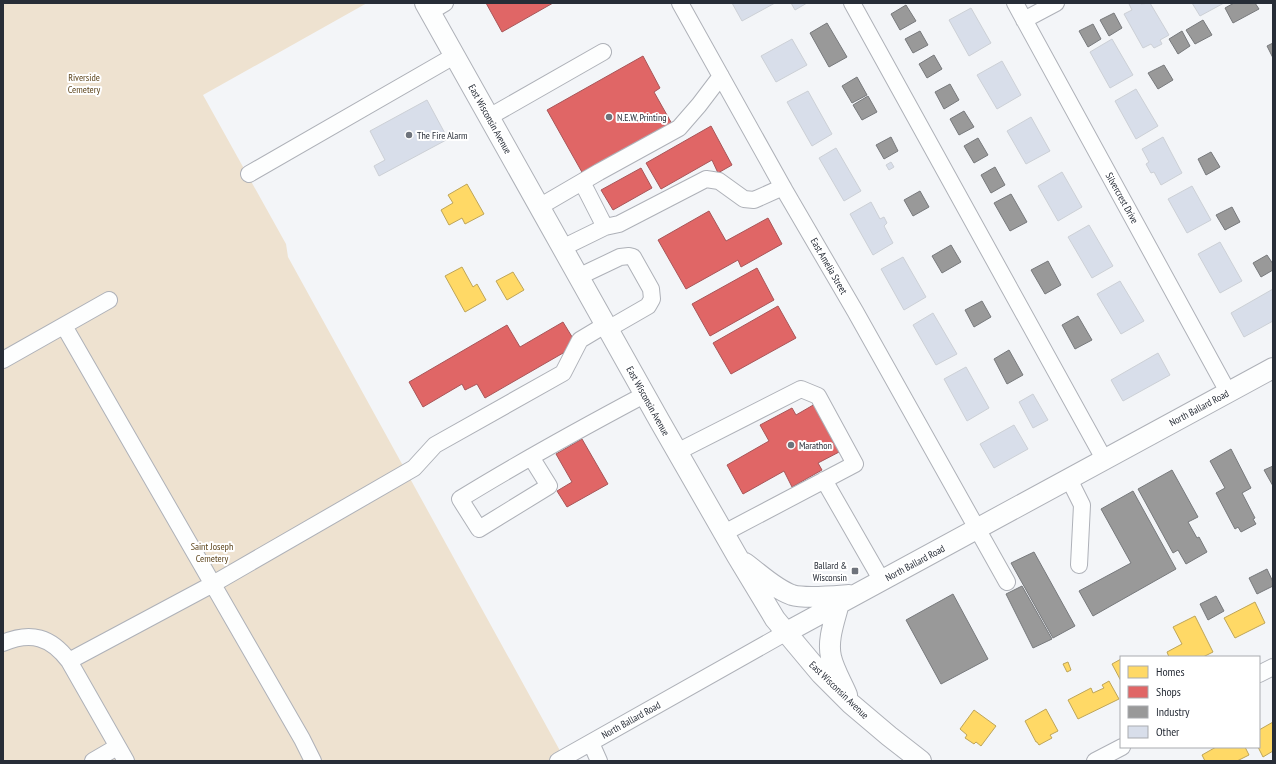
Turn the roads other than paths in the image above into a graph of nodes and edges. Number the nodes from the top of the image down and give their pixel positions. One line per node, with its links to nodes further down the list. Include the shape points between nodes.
1 (680, 3): 9 (street, East Amelia Street)
2 (852, 3): 27 (street)
3 (1015, 3): 6 (street, Silvercrest Drive)
4 (1056, 3): 6 (street)
5 (433, 6): 8 (main road, East Wisconsin Avenue)
6 (1024, 20): 23 (street, Silvercrest Drive)
7 (603, 52): 10 (street)
8 (454, 56): 10 (main road, East Wisconsin Avenue); 11 (street)
9 (721, 76): 12 (street, via 679,128); 13 (street, East Amelia Street)
10 (489, 117): 14 (main road, East Wisconsin Avenue)
11 (250, 174)
12 (582, 182): 14 (street); 15 (street)
13 (783, 187): 15 (street, via 754,200 744,199 719,181 706,179 619,224); 30 (street, East Amelia Street)
14 (539, 207): 16 (main road, East Wisconsin Avenue)
15 (605, 227): 16 (street)
16 (562, 248): 17 (main road, East Wisconsin Avenue)
17 (578, 277): 20 (main road, East Wisconsin Avenue); 20 (street, via 620,257 629,256 633,257 651,289 652,299 648,306)
18 (109, 300): 19 (street)
19 (64, 326): 21 (street); 36 (street)
20 (606, 327): 24 (main road, East Wisconsin Avenue); 36 (street, via 580,340 563,373 435,445 414,468)
21 (3, 360)
22 (1273, 368): 23 (main road, North Ballard Road)
23 (1228, 392): 27 (main road, North Ballard Road)
24 (644, 394): 25 (main road, East Wisconsin Avenue); 26 (street)
25 (677, 452): 29 (street, via 801,389 818,396 855,464); 31 (main road, East Wisconsin Avenue)
26 (531, 457): 26 (street, via 460,499 479,529 548,486)
27 (1104, 459): 28 (main road, North Ballard Road)
28 (1069, 479): 30 (main road, North Ballard Road); 33 (street, via 1082,505)
29 (824, 480): 31 (street); 34 (street)
30 (977, 530): 34 (main road, North Ballard Road); 35 (street, East Amelia Street)
31 (724, 533): 32 (main road, East Wisconsin Avenue)
32 (736, 556): 37 (main road, via 772,584 794,596); 38 (main road, East Wisconsin Avenue)
33 (1079, 565)
34 (882, 581): 37 (main road, North Ballard Road)
35 (1007, 582)
36 (213, 584): 40 (street); 49 (street)
37 (847, 599): 38 (main road, North Ballard Road); 43 (main road, via 831,634 831,656)
38 (786, 633): 43 (main road, East Wisconsin Avenue); 44 (street, North Ballard Road)
39 (3, 643): 40 (street, via 25,637 46,641 58,648)
40 (69, 661): 45 (street)
41 (1273, 667): 42 (street)
42 (1260, 674)
43 (850, 703): 52 (main road, East Wisconsin Avenue)
44 (591, 743): 50 (street, North Ballard Road); 51 (street)
45 (117, 747): 47 (street); 48 (street)
46 (1120, 748): 53 (street)
47 (93, 761)
48 (126, 761)
49 (313, 761)
50 (558, 761)
51 (599, 761)
52 (922, 761)
53 (1095, 761)

